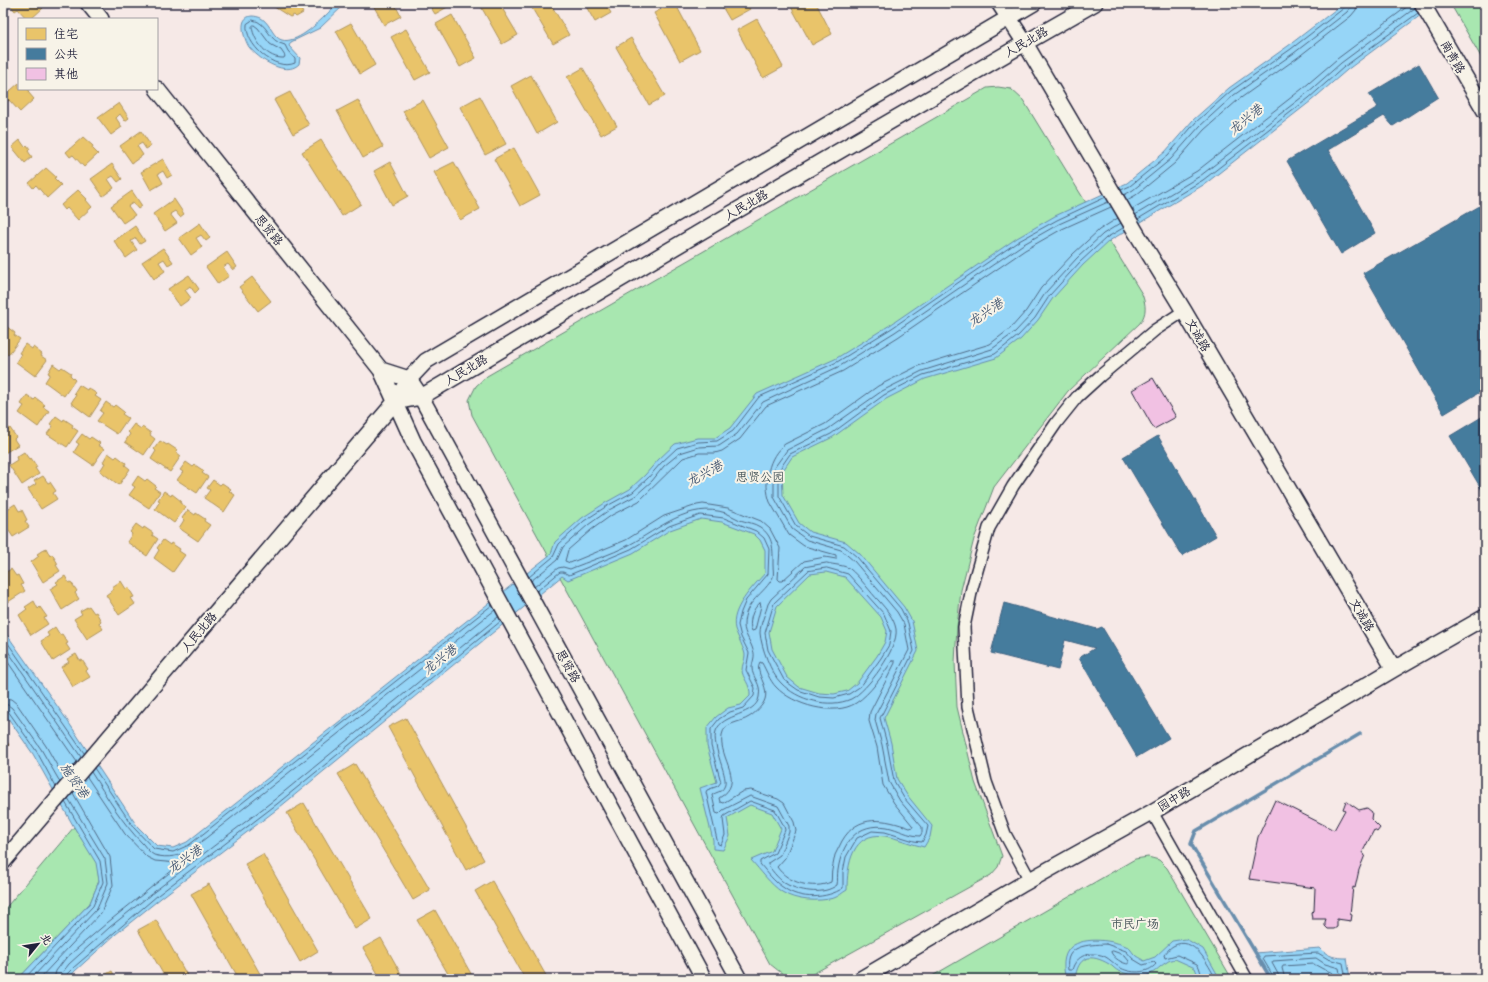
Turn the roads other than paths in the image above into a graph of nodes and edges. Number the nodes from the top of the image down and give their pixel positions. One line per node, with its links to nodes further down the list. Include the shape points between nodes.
1 (88, 3): 6 (main road)
2 (999, 3): 7 (main road, 文诚路)
3 (1034, 3): 7 (main road, 人民北路)
4 (1095, 3): 8 (main road, 人民北路)
5 (1422, 3): 10 (main road, 南青路)
6 (100, 18)
7 (1008, 18): 8 (main road, 文诚路); 13 (main road, 人民北路, via 426,361)
8 (1025, 43): 11 (main road, 文诚路); 14 (main road, 人民北路)
9 (158, 90): 12 (main road, 思贤路)
10 (1485, 111)
11 (1184, 311): 17 (main road, 文诚路); 20 (street, via 1155,330 1100,376 1077,397 1057,422 1013,486 989,528 972,588 964,627 968,707 986,782 1005,834)
12 (381, 370): 13 (main road); 15 (main road, 思贤路)
13 (409, 378): 14 (main road, 思贤路); 15 (main road, 人民北路)
14 (421, 397): 15 (main road, 人民北路); 22 (main road, 思贤路)
15 (395, 402): 19 (main road, 人民北路); 21 (main road, 思贤路, via 413,441)
16 (1485, 617): 17 (main road, 园中路)
17 (1394, 669): 18 (main road, 园中路)
18 (1152, 812): 20 (main road, 园中路); 24 (street)
19 (3, 862)
20 (1030, 880): 23 (main road, 园中路)
21 (704, 979)
22 (739, 979)
23 (861, 979)
24 (1247, 979)

